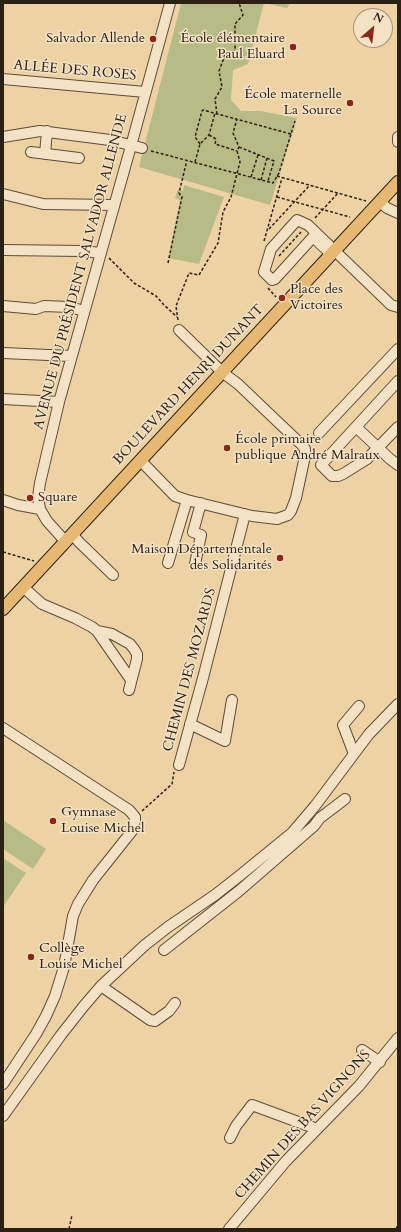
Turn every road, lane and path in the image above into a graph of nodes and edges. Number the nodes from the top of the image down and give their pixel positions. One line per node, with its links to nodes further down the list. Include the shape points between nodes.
1 (170, 3): 4 (street, AVENUE DU PRÉSIDENT SALVADOR ALLENDE)
2 (239, 3): 5 (path, via 243,15 235,24 235,50 225,55 219,72 222,86 215,99)
3 (3, 79): 4 (street, ALLÉE DES ROSES)
4 (145, 92): 15 (street, AVENUE DU PRÉSIDENT SALVADOR ALLENDE)
5 (216, 113): 6 (path); 10 (path); 14 (path, via 202,111 195,137)
6 (237, 119): 9 (path); 16 (path, via 233,133)
7 (295, 121): 9 (path)
8 (47, 131): 11 (street, via 32,131); 15 (street, via 110,140); 20 (street)
9 (291, 134): 27 (path)
10 (209, 135): 14 (path); 18 (path, via 216,139 215,144)
11 (3, 137)
12 (398, 137): 13 (street)
13 (398, 142)
14 (200, 144): 25 (path)
15 (131, 146): 17 (street); 38 (street, AVENUE DU PRÉSIDENT SALVADOR ALLENDE)
16 (239, 147): 18 (path); 21 (path)
17 (142, 148): 24 (path)
18 (238, 151): 26 (path, via 240,162)
19 (31, 152): 20 (street)
20 (45, 154): 22 (street)
21 (258, 155): 23 (path); 28 (path)
22 (80, 158)
23 (267, 158): 29 (path); 30 (path, via 274,161)
24 (187, 160): 25 (path); 48 (path)
25 (195, 163): 26 (path)
26 (237, 174): 28 (path); 52 (path, via 231,197 223,212 218,243 199,275 188,273 176,306)
27 (277, 176): 30 (path, via 273,183); 32 (path)
28 (251, 177): 29 (path)
29 (261, 180): 30 (path)
30 (268, 182)
31 (398, 182): 37 (main road, BOULEVARD HENRI DUNANT)
32 (310, 185): 33 (path); 36 (path)
33 (338, 193): 37 (path); 39 (path)
34 (3, 194): 38 (street, via 43,204)
35 (277, 197): 36 (path)
36 (294, 202): 39 (path); 43 (path)
37 (379, 203): 40 (street); 45 (main road, BOULEVARD HENRI DUNANT)
38 (114, 205): 46 (street, AVENUE DU PRÉSIDENT SALVADOR ALLENDE)
39 (322, 210): 41 (path); 42 (path)
40 (398, 213)
41 (351, 218)
42 (308, 225): 45 (street); 45 (street, via 297,220 271,249 264,272 272,280 275,279 313,237); 47 (path)
43 (267, 230)
44 (3, 250): 46 (street)
45 (333, 252): 50 (street, via 392,306); 57 (main road, BOULEVARD HENRI DUNANT)
46 (101, 253): 51 (street, AVENUE DU PRÉSIDENT SALVADOR ALLENDE); 52 (path, via 111,259 134,283 156,296)
47 (279, 256)
48 (168, 263)
49 (3, 306): 51 (street, via 36,309 44,306 70,307)
50 (398, 307)
51 (84, 312): 56 (street, AVENUE DU PRÉSIDENT SALVADOR ALLENDE)
52 (177, 317): 53 (path)
53 (179, 330): 57 (street)
54 (398, 349): 63 (street)
55 (3, 353): 56 (street)
56 (72, 356): 60 (street, AVENUE DU PRÉSIDENT SALVADOR ALLENDE)
57 (218, 368): 65 (main road, BOULEVARD HENRI DUNANT); 71 (street, via 305,448 296,498 288,515 277,519)
58 (398, 381): 61 (street)
59 (3, 399): 60 (street)
60 (59, 402): 70 (street, AVENUE DU PRÉSIDENT SALVADOR ALLENDE, via 40,483)
61 (356, 427): 64 (street); 64 (street, via 321,465 332,476 341,476 353,469)
62 (398, 427): 64 (street)
63 (319, 433)
64 (379, 448): 66 (street)
65 (140, 460): 68 (street, via 175,496); 72 (main road, BOULEVARD HENRI DUNANT)
66 (398, 465)
67 (3, 500): 70 (street)
68 (187, 500): 69 (street); 74 (street)
69 (201, 503): 71 (street); 75 (street, via 193,532 201,534)
70 (40, 509): 72 (street, via 47,521)
71 (245, 514): 84 (street, CHEMIN DES MOZARDS)
72 (68, 538): 76 (main road, BOULEVARD HENRI DUNANT); 77 (street, via 79,542)
73 (3, 552): 76 (path)
74 (168, 563)
75 (195, 564)
76 (44, 565): 78 (main road, BOULEVARD HENRI DUNANT)
77 (113, 574)
78 (23, 587): 79 (main road, BOULEVARD HENRI DUNANT); 80 (street, via 42,604)
79 (3, 609)
80 (98, 631): 80 (street, via 130,685 137,654 130,644 112,634)
81 (232, 700): 84 (street, via 225,742)
82 (398, 704): 86 (street)
83 (359, 706): 86 (street, via 342,725)
84 (190, 724): 87 (street, CHEMIN DES MOZARDS)
85 (3, 728): 90 (street, via 133,813)
86 (354, 754): 89 (street)
87 (179, 765): 90 (path, CHEMIN DES MOZARDS, via 174,768 172,784)
88 (346, 799): 91 (street)
89 (315, 806): 91 (street); 93 (street, via 292,833 215,895 145,945)
90 (135, 817): 98 (street, via 132,831 78,904 55,996 36,1034)
91 (320, 818): 92 (street, via 239,891)
92 (164, 950)
93 (101, 986): 94 (street, via 150,1020 155,1021); 99 (street)
94 (175, 1003)
95 (398, 1038): 97 (street, CHEMIN DES BAS VIGNONS)
96 (362, 1050): 97 (street)
97 (380, 1062): 100 (street, CHEMIN DES BAS VIGNONS)
98 (3, 1084)
99 (3, 1116)
100 (317, 1129): 101 (street, via 252,1104); 105 (street, CHEMIN DES BAS VIGNONS, via 286,1161)
101 (230, 1138)
102 (72, 1215): 104 (path)
103 (398, 1224): 106 (path)
104 (69, 1229)
105 (229, 1229)
106 (396, 1229)

